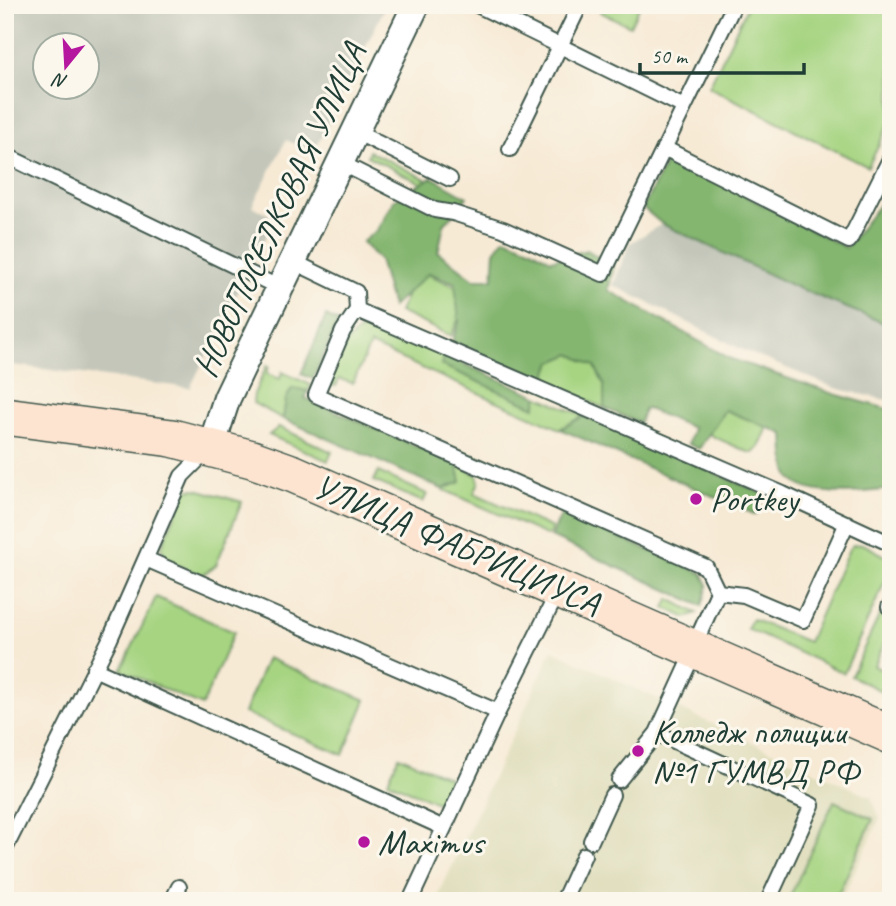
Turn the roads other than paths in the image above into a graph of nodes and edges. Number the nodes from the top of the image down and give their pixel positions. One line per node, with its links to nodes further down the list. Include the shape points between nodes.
1 (416, 5): 7 (street, НОВОПОСЕЛКОВАЯ УЛИЦА)
2 (477, 5): 5 (lane)
3 (580, 5): 5 (lane)
4 (734, 5): 6 (lane)
5 (559, 46): 6 (lane); 9 (lane)
6 (684, 107): 8 (lane)
7 (354, 131): 12 (street, НОВОПОСЕЛКОВАЯ УЛИЦА); 13 (lane)
8 (664, 148): 11 (lane, via 849,241); 12 (lane, via 603,274 503,229 435,210)
9 (510, 149)
10 (5, 155): 15 (lane)
11 (891, 157)
12 (339, 162): 14 (street, НОВОПОСЕЛКОВАЯ УЛИЦА)
13 (450, 179)
14 (292, 261): 15 (street, НОВОПОСЕЛКОВАЯ УЛИЦА); 16 (lane, via 356,292)
15 (280, 288): 18 (street, НОВОПОСЕЛКОВАЯ УЛИЦА, via 227,398)
16 (357, 310): 19 (lane); 23 (lane, via 316,395 706,567)
17 (5, 416): 18 (main road, УЛИЦА ФАБРИЦИУСА)
18 (211, 447): 21 (lane, via 183,475); 22 (main road, УЛИЦА ФАБРИЦИУСА, via 337,491)
19 (848, 523): 20 (lane); 23 (lane, via 803,620 744,595)
20 (891, 544)
21 (146, 559): 25 (lane); 26 (lane)
22 (560, 589): 24 (main road, УЛИЦА ФАБРИЦИУСА); 26 (lane)
23 (718, 592): 24 (lane)
24 (694, 648): 27 (lane); 28 (main road, УЛИЦА ФАБРИЦИУСА)
25 (94, 670): 31 (lane); 33 (lane)
26 (498, 712): 31 (lane)
27 (657, 733): 29 (lane); 37 (lane, via 812,805)
28 (891, 735)
29 (619, 780)
30 (612, 794): 32 (lane)
31 (444, 828): 35 (lane)
32 (591, 841)
33 (6, 844)
34 (584, 855): 36 (lane)
35 (410, 901)
36 (563, 901)
37 (768, 901)

